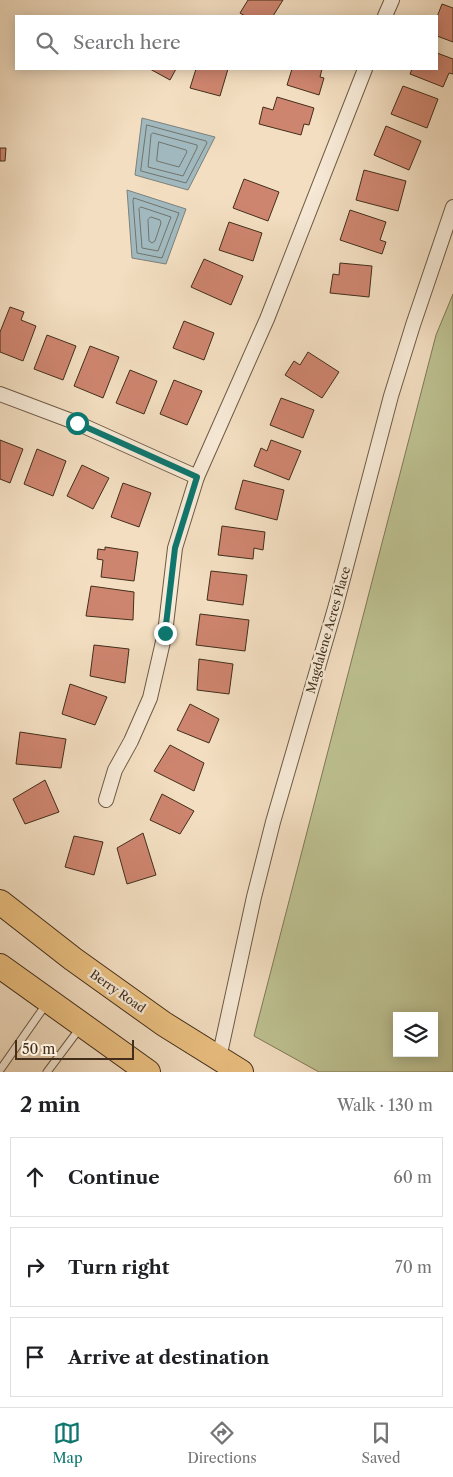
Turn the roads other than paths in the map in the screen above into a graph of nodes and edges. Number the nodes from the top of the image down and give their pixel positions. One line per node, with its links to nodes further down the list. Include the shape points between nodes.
1 (365, 70): 4 (street, via 267,319)
2 (453, 207): 10 (street, Magdalene Acres Place, via 391,396 336,605 273,822)
3 (0, 394): 4 (street, via 77,423)
4 (197, 477): 5 (street, via 175,548 165,633 150,698 115,770)
5 (106, 800)
6 (0, 902): 10 (highway, Berry Road, via 164,1024)
7 (0, 966): 8 (highway)
8 (48, 1001): 9 (highway); 11 (lane)
9 (82, 1025): 12 (lane); 13 (highway)
10 (219, 1058): 14 (highway, Berry Road)
11 (0, 1070)
12 (48, 1072)
13 (148, 1072)
14 (241, 1072)

